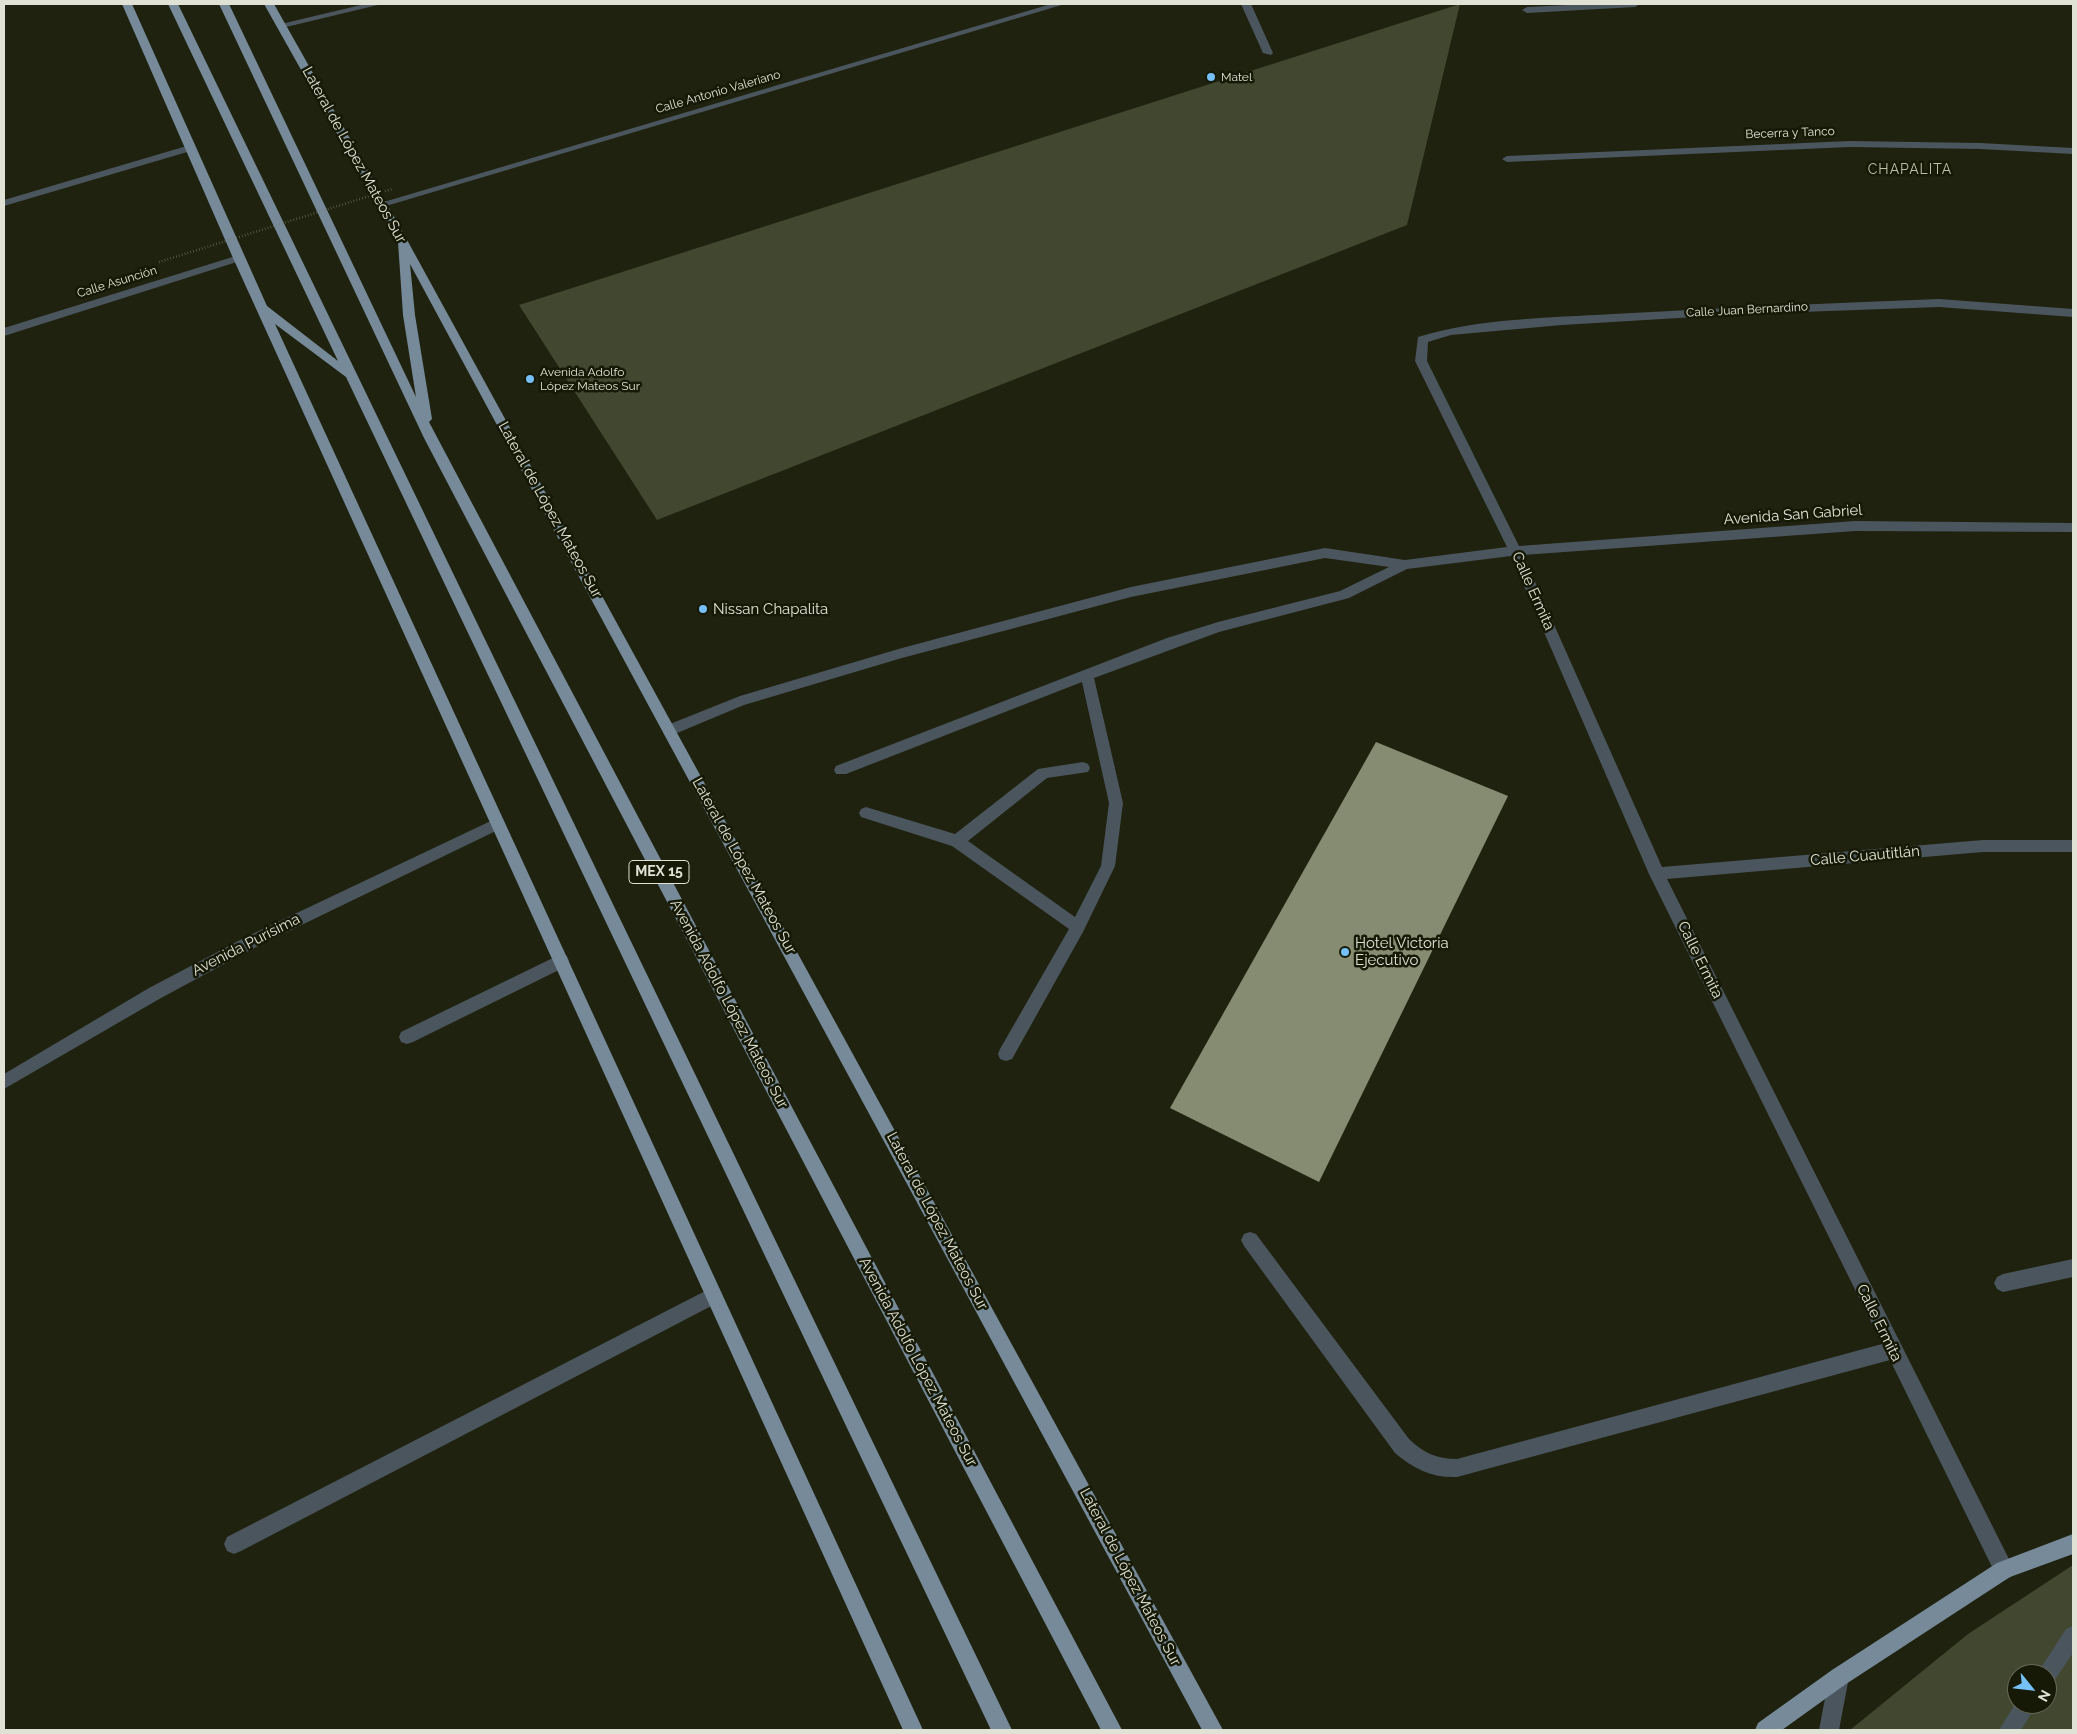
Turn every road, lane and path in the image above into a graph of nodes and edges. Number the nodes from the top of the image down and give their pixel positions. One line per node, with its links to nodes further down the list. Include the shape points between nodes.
1 (127, 4): 12 (main road)
2 (173, 4): 25 (main road)
3 (224, 4): 26 (main road, Avenida Adolfo López Mateos Sur / MEX 15)
4 (269, 4): 10 (main road, Lateral de López Mateos Sur)
5 (377, 4): 10 (street)
6 (1060, 4): 17 (street, Calle Antonio Valeriano)
7 (1246, 4): 11 (street)
8 (1635, 4): 9 (street)
9 (1527, 10)
10 (282, 25): 17 (main road, Lateral de López Mateos Sur)
11 (1268, 53)
12 (190, 148): 16 (street); 19 (main road)
13 (2073, 152): 14 (street, Becerra y Tanco, via 1980,146 1850,144)
14 (1507, 159)
15 (392, 189): 20 (path, bridge)
16 (4, 203)
17 (382, 204): 18 (main road, Lateral de López Mateos Sur)
18 (401, 238): 26 (main road, via 408,316); 31 (main road, Lateral de López Mateos Sur)
19 (239, 258): 21 (main road); 23 (street, Calle Asunción)
20 (159, 262)
21 (262, 308): 25 (main road); 35 (main road)
22 (2073, 313): 24 (street, Calle Juan Bernardino, via 1939,304 1746,310 1450,330)
23 (4, 332)
24 (1422, 340): 28 (street, Calle Ermita, via 1421,361)
25 (351, 376): 57 (main road)
26 (430, 438): 58 (main road, Avenida Adolfo López Mateos Sur / MEX 15)
27 (2073, 527): 28 (street, Avenida San Gabriel, via 1854,526)
28 (1515, 551): 29 (street, Avenida San Gabriel); 38 (street, Calle Ermita)
29 (1405, 565): 30 (street, via 1344,595 1218,627); 31 (street, via 1325,552 1132,592 902,653 740,701)
30 (1087, 675): 33 (street); 39 (street, via 1116,803 1108,866)
31 (670, 730): 59 (main road, Lateral de López Mateos Sur)
32 (1083, 768): 36 (street, via 1043,773)
33 (841, 770)
34 (866, 813): 36 (street)
35 (496, 824): 40 (main road); 43 (street, Avenida Purísima, via 248,943 155,993)
36 (957, 842): 39 (street)
37 (2073, 846): 38 (street, Calle Cuautitlán, via 1983,846)
38 (1657, 874): 48 (street, Calle Ermita)
39 (1078, 927): 42 (street)
40 (561, 961): 41 (street); 47 (main road)
41 (406, 1037)
42 (1006, 1054)
43 (4, 1082)
44 (1250, 1240): 48 (street, via 1402,1446 1417,1460 1437,1468 1457,1468)
45 (2073, 1268): 46 (street)
46 (2003, 1283)
47 (713, 1296): 49 (street); 56 (main road)
48 (1892, 1350): 51 (street, Calle Ermita)
49 (234, 1544)
50 (2073, 1544): 51 (main road)
51 (2004, 1570): 54 (main road)
52 (2073, 1636): 53 (street)
53 (2054, 1664)
54 (1839, 1676): 60 (main road); 61 (street)
55 (2020, 1714): 62 (street)
56 (913, 1730)
57 (1002, 1730)
58 (1112, 1730)
59 (1213, 1730)
60 (1765, 1730)
61 (1829, 1730)
62 (2009, 1730)

